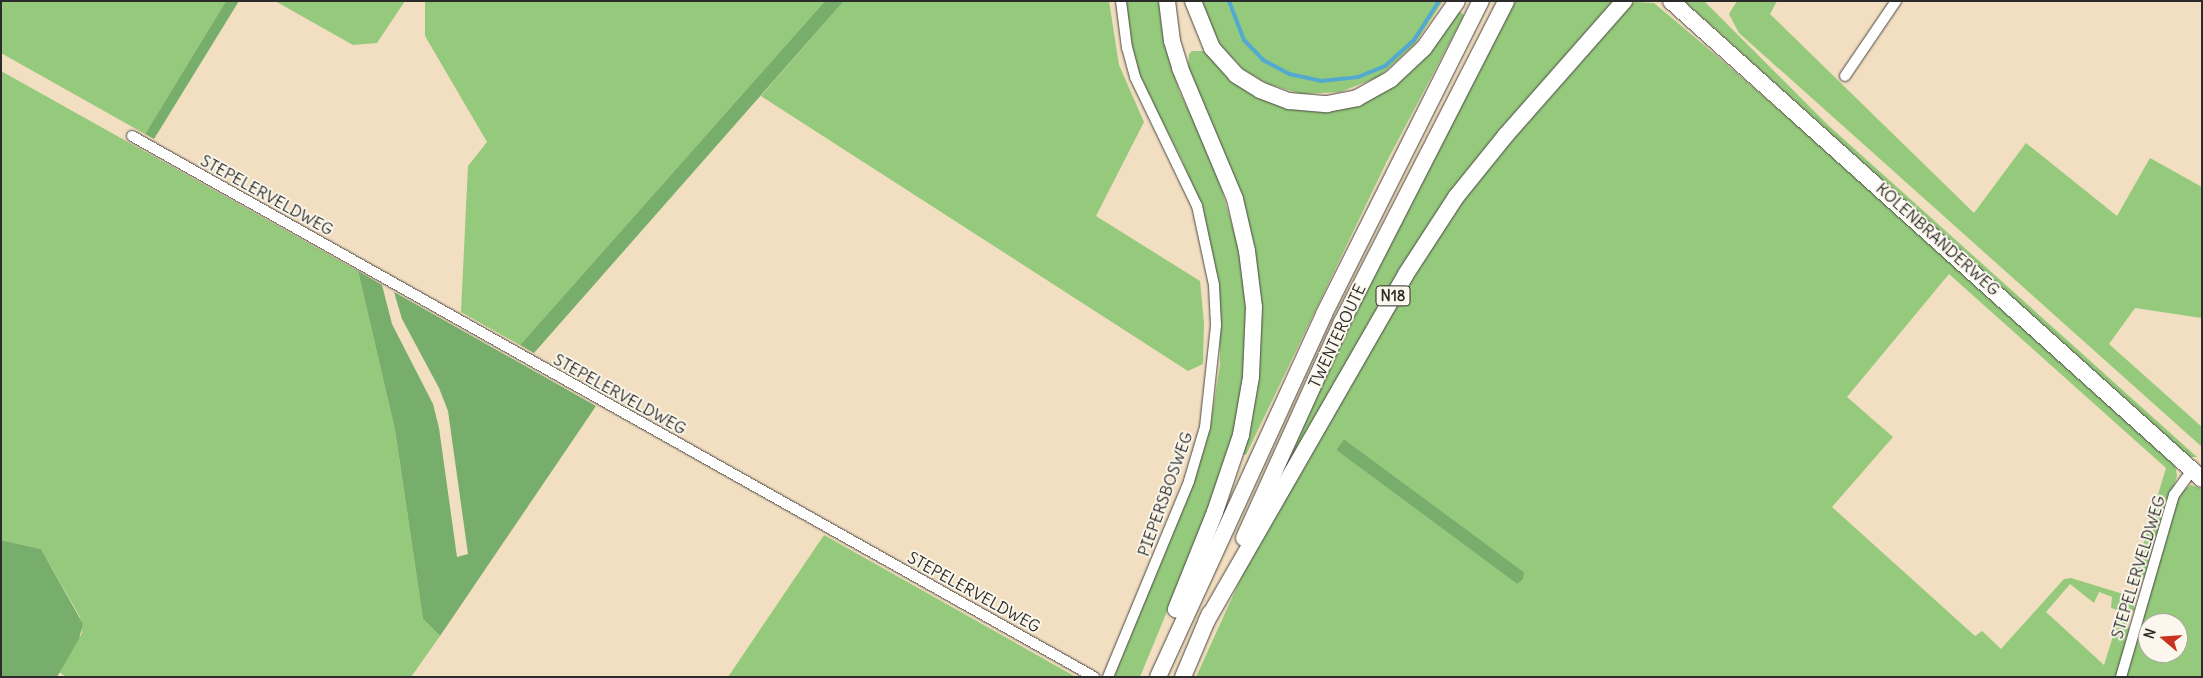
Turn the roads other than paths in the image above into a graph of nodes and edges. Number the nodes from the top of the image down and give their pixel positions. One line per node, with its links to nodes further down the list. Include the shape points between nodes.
1 (1121, 1): 15 (street, PIEPERSBOSWEG, via 1127,48 1136,76 1197,206 1214,285 1216,325 1205,427 1189,481)
2 (1167, 1): 16 (main road, via 1172,41 1180,68 1223,168 1243,230 1252,290 1254,345 1241,435)
3 (1193, 1): 4 (main road, via 1212,48 1236,75 1260,90 1288,101 1327,104 1357,98 1391,79 1424,48)
4 (1457, 1)
5 (1481, 1): 17 (main road, TWENTEROUTE, via 1311,341)
6 (1506, 1): 13 (main road, TWENTEROUTE / N18, via 1342,322)
7 (1624, 1): 13 (main road, N18, via 1506,135 1456,198 1406,274)
8 (1671, 1): 12 (main road, KOLENBRANDERWEG)
9 (1896, 1): 10 (street)
10 (1845, 76)
11 (132, 136): 14 (street, STEPELERVELDWEG)
12 (2197, 474): 19 (street, STEPELERVELDWEG, via 2174,496)
13 (1206, 622): 18 (main road, TWENTEROUTE / N18)
14 (1094, 677)
15 (1108, 677)
16 (1154, 677)
17 (1158, 677)
18 (1183, 677)
19 (2120, 677)

